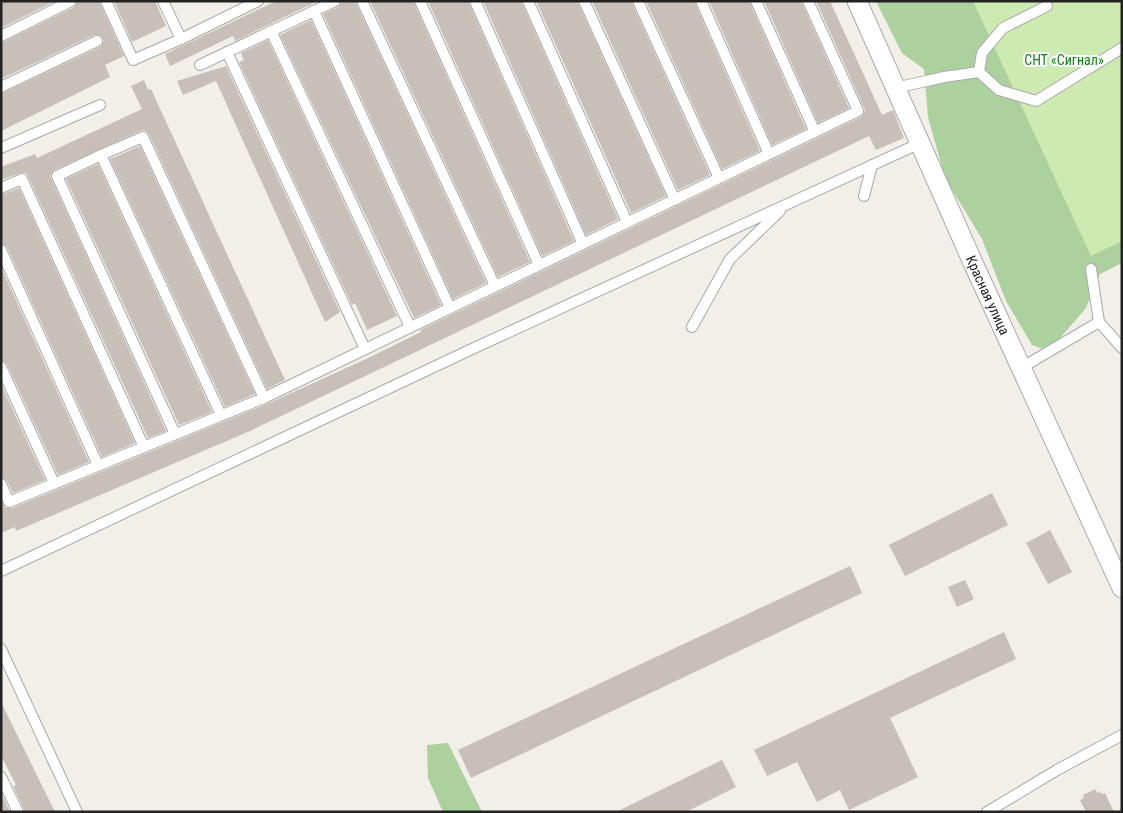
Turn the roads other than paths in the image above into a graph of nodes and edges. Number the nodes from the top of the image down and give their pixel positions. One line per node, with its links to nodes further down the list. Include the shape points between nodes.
1 (71, 1): 19 (lane)
2 (106, 1): 20 (lane, via 133,60)
3 (163, 1): 20 (lane)
4 (258, 1): 20 (lane)
5 (335, 1): 17 (lane)
6 (362, 1): 45 (lane)
7 (420, 1): 43 (lane)
8 (475, 1): 41 (lane)
9 (528, 1): 40 (lane)
10 (584, 1): 38 (lane)
11 (638, 1): 35 (lane)
12 (701, 1): 32 (lane)
13 (756, 1): 29 (lane)
14 (808, 1): 29 (lane, via 858,111)
15 (857, 1): 27 (street, Красная улица)
16 (1047, 6): 25 (lane, via 1003,28 982,53)
17 (314, 11): 18 (lane); 46 (lane)
18 (271, 31): 23 (lane); 49 (lane)
19 (1, 36)
20 (181, 39)
21 (97, 41): 26 (lane)
22 (1122, 48): 25 (lane, via 1036,101 999,90)
23 (227, 52): 24 (lane); 51 (lane)
24 (200, 65)
25 (979, 72): 27 (lane)
26 (1, 87)
27 (895, 88): 30 (street, Красная улица)
28 (100, 105): 31 (lane)
29 (815, 132): 32 (lane)
30 (918, 144): 34 (lane); 53 (street, Красная улица)
31 (1, 148)
32 (769, 154): 35 (lane)
33 (101, 155): 54 (lane, via 143,137); 55 (lane); 56 (lane, via 56,176)
34 (872, 165): 37 (lane); 39 (lane)
35 (719, 178): 38 (lane)
36 (1, 188): 57 (lane, via 22,179)
37 (864, 196)
38 (675, 200): 40 (lane)
39 (786, 205): 48 (lane, via 730,259); 61 (lane)
40 (627, 222): 41 (lane)
41 (583, 244): 43 (lane)
42 (1, 250): 58 (lane)
43 (539, 265): 45 (lane)
44 (1091, 269): 47 (lane)
45 (495, 286): 46 (lane)
46 (450, 308): 49 (lane)
47 (1099, 322): 50 (lane); 53 (lane)
48 (692, 326)
49 (410, 327): 51 (lane)
50 (1122, 348)
51 (365, 349): 54 (lane)
52 (1, 367): 59 (lane)
53 (1021, 368): 62 (street, Красная улица)
54 (264, 398): 55 (lane)
55 (221, 415): 56 (lane)
56 (175, 434): 57 (lane)
57 (144, 447): 58 (lane)
58 (98, 465): 59 (lane)
59 (54, 483): 60 (lane, via 9,502)
60 (1, 484)
61 (1, 571)
62 (1122, 588)
63 (1, 649): 67 (lane)
64 (1122, 735): 68 (lane)
65 (2, 781): 66 (lane)
66 (18, 812)
67 (77, 812)
68 (986, 812)

